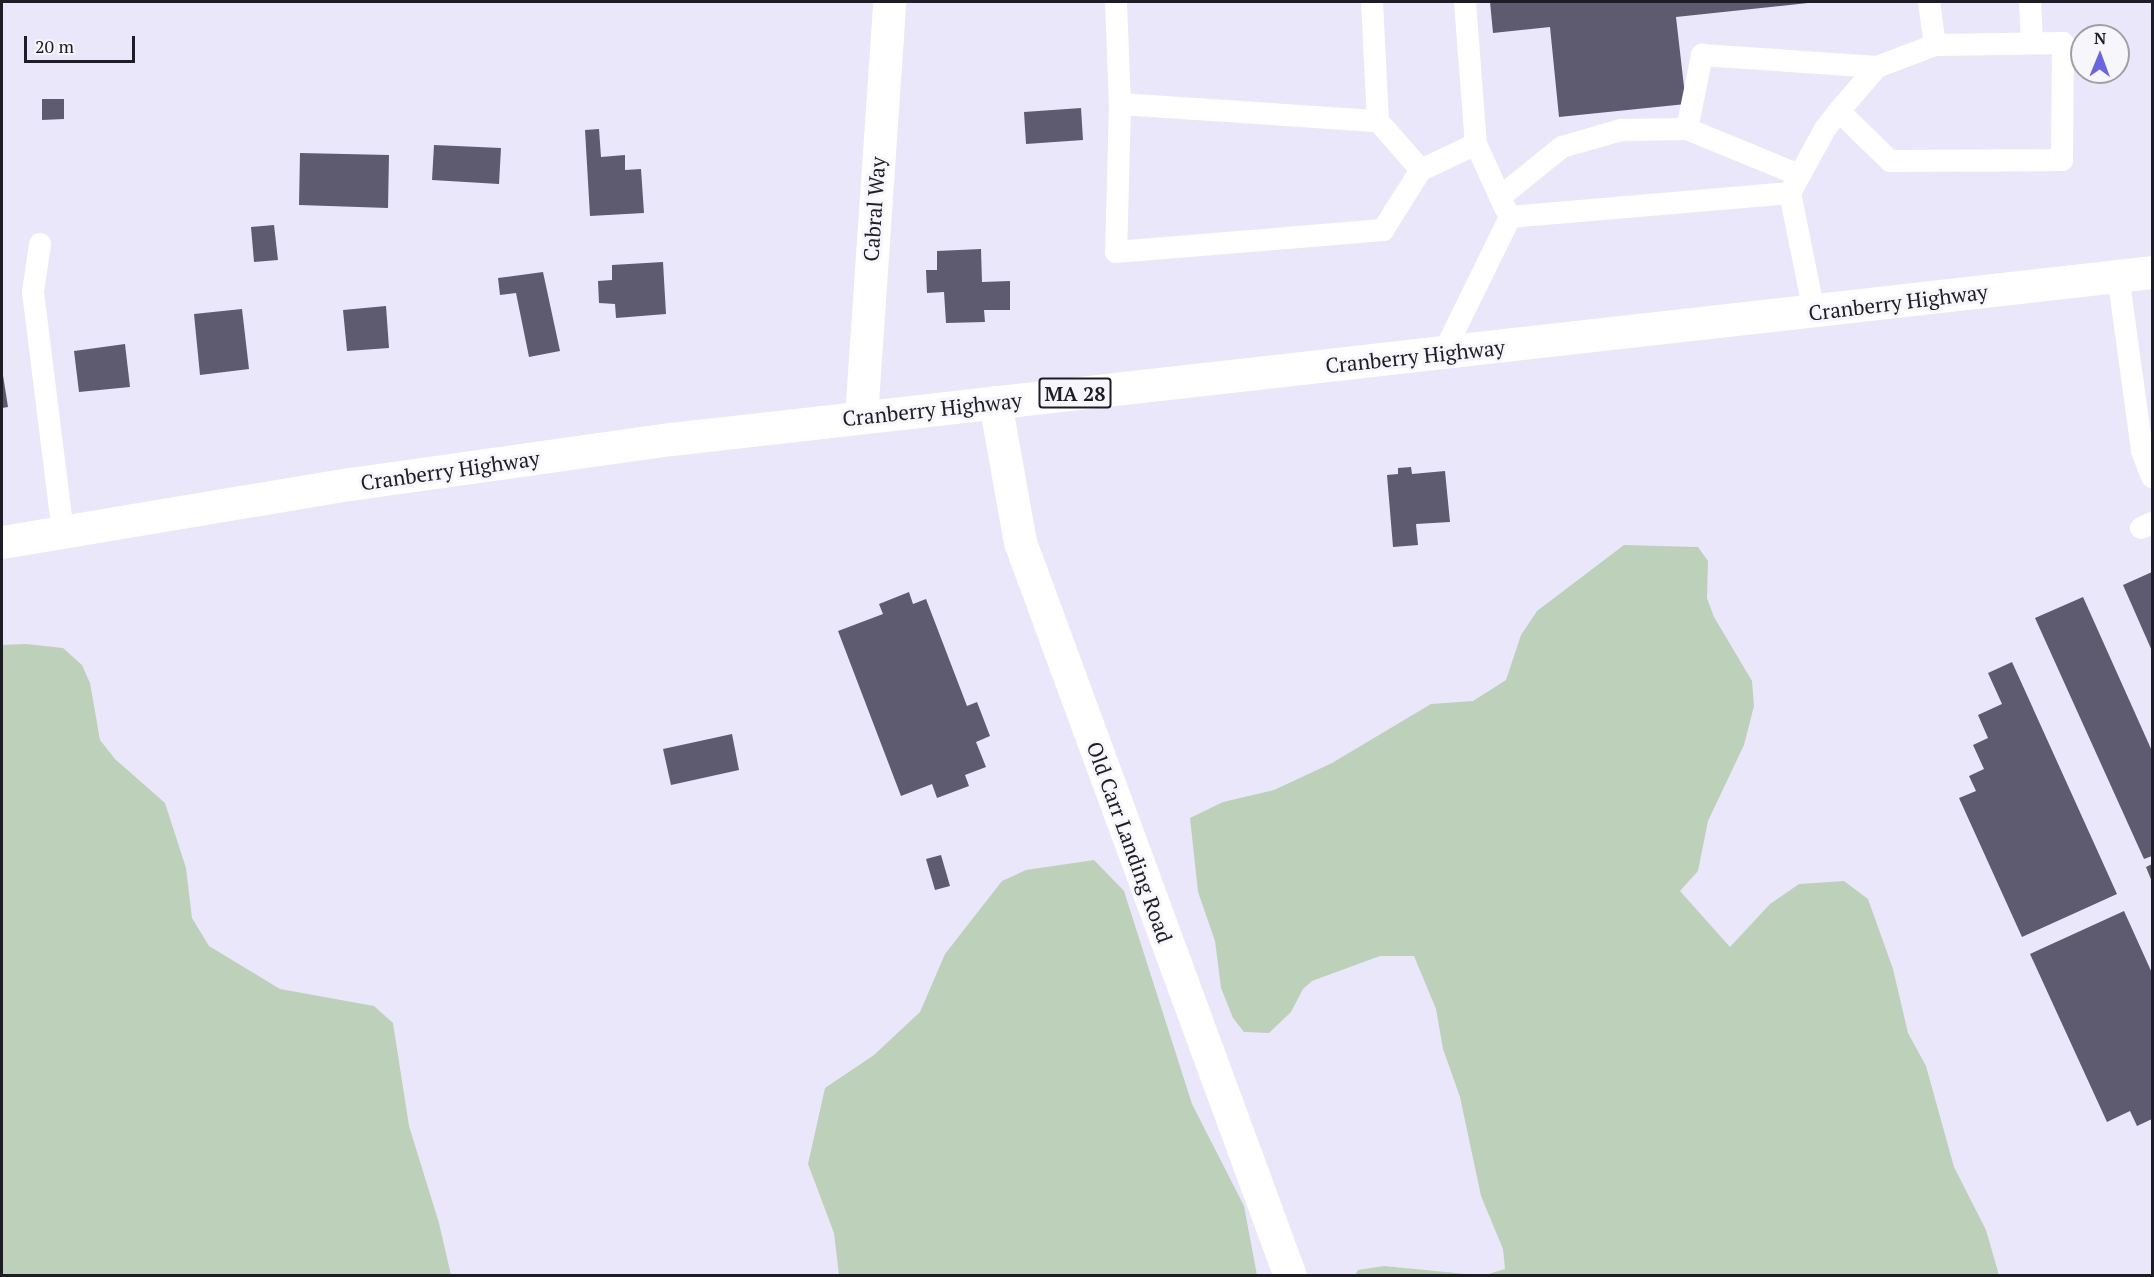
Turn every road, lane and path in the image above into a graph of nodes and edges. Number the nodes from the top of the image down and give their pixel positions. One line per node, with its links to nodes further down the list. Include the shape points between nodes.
1 (889, 2): 24 (main road, Cabral Way)
2 (1116, 2): 10 (lane)
3 (1372, 2): 12 (lane)
4 (1464, 2): 14 (lane)
5 (1929, 2): 8 (lane)
6 (2030, 2): 7 (lane)
7 (2032, 43): 8 (lane); 11 (lane, via 2063,43 2062,160 1890,161)
8 (1935, 45): 9 (lane)
9 (1876, 67): 11 (lane); 13 (lane, via 1702,55)
10 (1120, 104): 12 (lane); 15 (lane, via 1116,252 1383,230)
11 (1839, 111): 16 (lane)
12 (1378, 121): 15 (lane)
13 (1687, 129): 16 (lane); 17 (lane, via 1621,130 1562,147)
14 (1476, 144): 15 (lane); 17 (lane)
15 (1421, 170)
16 (1795, 184): 17 (lane); 21 (lane)
17 (1505, 207): 22 (lane)
18 (40, 244): 26 (lane, via 33,292)
19 (2152, 272): 20 (main road, Cranberry Highway / MA 28)
20 (2118, 275): 21 (main road, Cranberry Highway / MA 28); 25 (lane, via 2142,451)
21 (1814, 312): 22 (main road, Cranberry Highway / MA 28)
22 (1444, 352): 23 (main road, Cranberry Highway / MA 28)
23 (995, 402): 24 (main road, Cranberry Highway / MA 28); 28 (main road, Old Carr Landing Road, via 1020,542)
24 (861, 417): 26 (main road, Cranberry Highway / MA 28, via 384,479)
25 (2152, 477)
26 (63, 532): 27 (main road, Cranberry Highway / MA 28)
27 (2, 542)
28 (1290, 1275)

